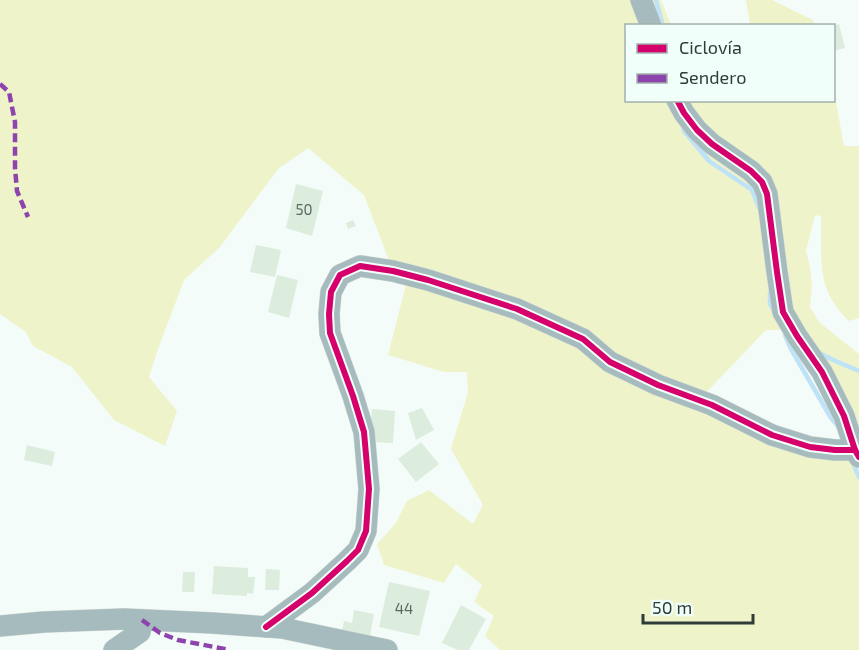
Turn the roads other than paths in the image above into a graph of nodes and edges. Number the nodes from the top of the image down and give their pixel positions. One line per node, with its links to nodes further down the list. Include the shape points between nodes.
1 (641, 0): 2 (street)
2 (650, 24)
3 (677, 102): 4 (street, via 697,130 762,182 767,194 783,312 822,372)
4 (857, 453): 7 (street, via 810,447 771,435 610,362 583,339 517,309 428,280 360,266 340,275 331,292 328,314 330,333 364,432 369,489 366,531 348,561)
5 (142, 620): 6 (street); 7 (street); 8 (street, via 140,632)
6 (0, 626)
7 (266, 627): 9 (street)
8 (114, 650)
9 (387, 650)

